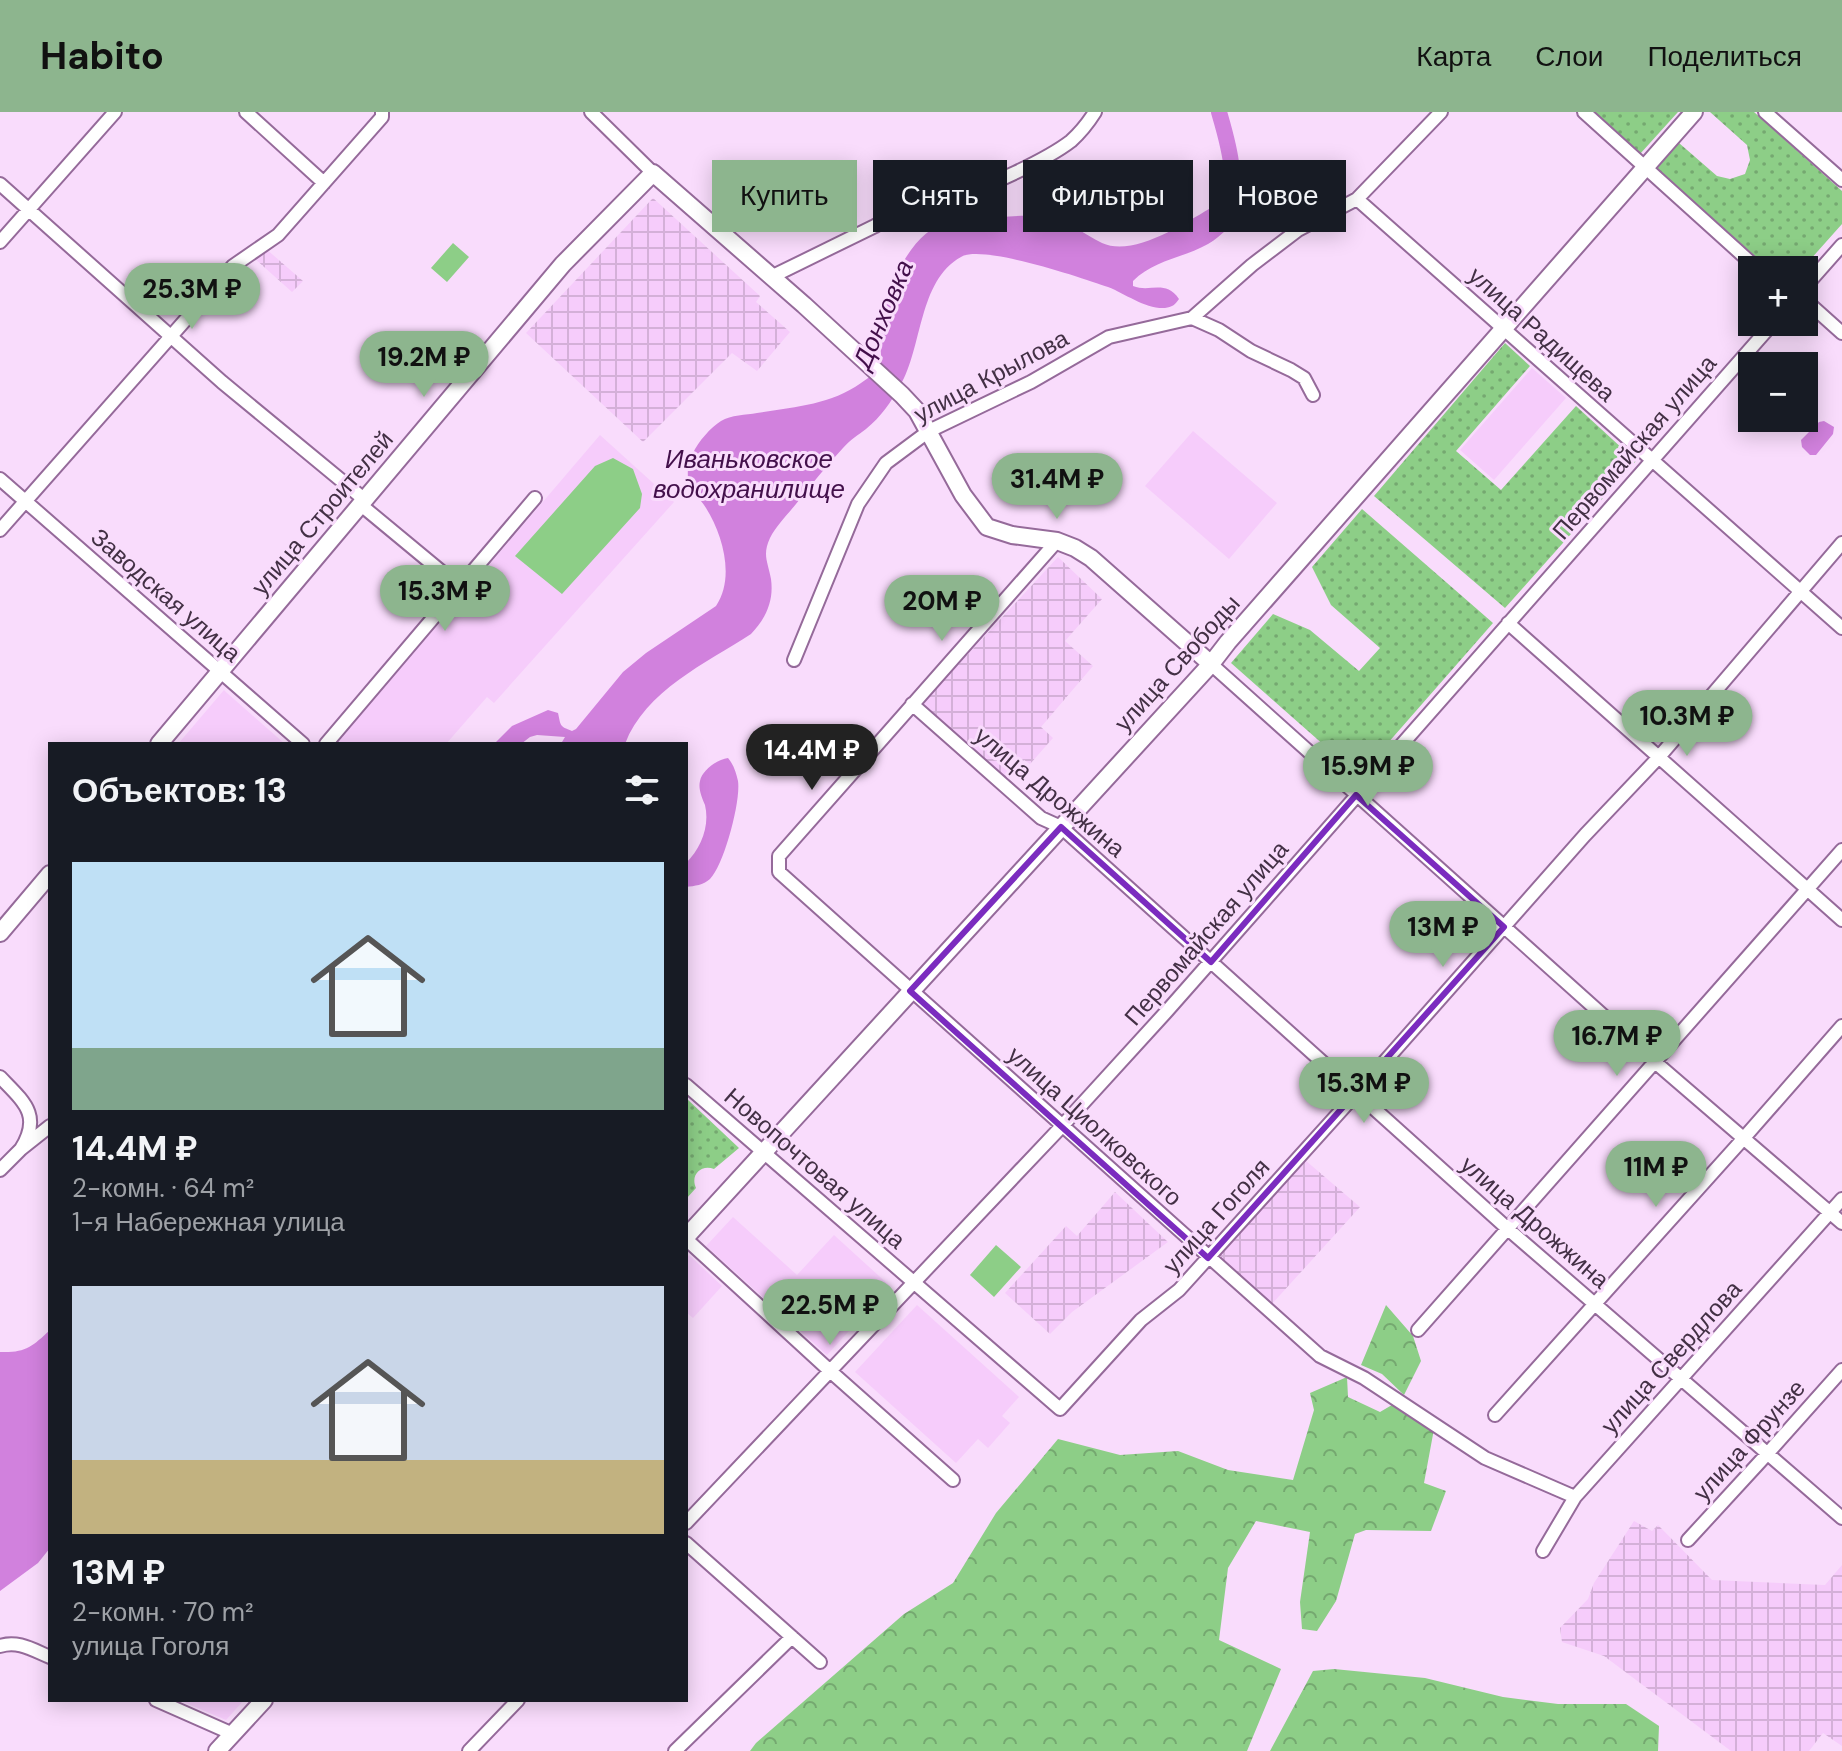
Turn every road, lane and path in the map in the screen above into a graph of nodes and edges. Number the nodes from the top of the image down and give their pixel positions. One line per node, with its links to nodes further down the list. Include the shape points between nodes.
1 (115, 112): 16 (street)
2 (246, 112): 13 (street)
3 (382, 112): 13 (street)
4 (591, 112): 11 (street)
5 (1095, 112): 21 (street, via 1069,142 1025,167 957,194 918,196 875,226)
6 (1441, 112): 15 (street)
7 (1584, 112): 10 (street)
8 (1694, 112): 10 (main road, улица Свободы)
9 (1765, 112): 12 (street)
10 (1645, 167): 19 (street); 24 (main road, улица Свободы)
11 (653, 173): 21 (main road); 34 (main road, улица Строителей, via 563,264)
12 (1842, 180)
13 (324, 183): 27 (street, via 278,235 233,266)
14 (0, 184): 16 (street)
15 (1357, 199): 23 (street, via 1298,230); 24 (street, улица Радищева)
16 (29, 209): 17 (street); 27 (street)
17 (0, 242)
18 (1842, 245): 20 (street)
19 (1744, 256)
20 (1818, 272)
21 (771, 277): 29 (main road, via 902,395)
22 (1818, 312): 25 (street)
23 (1192, 318): 28 (street, via 1304,378); 29 (street, улица Крылова, via 1109,337)
24 (1504, 328): 30 (street, улица Радищева); 43 (main road, улица Свободы)
25 (1842, 333)
26 (1762, 336): 30 (street, Первомайская улица)
27 (172, 337): 33 (street); 34 (street)
28 (1313, 395)
29 (929, 431): 36 (main road, via 987,527); 42 (street, улица Крылова, via 886,463 858,504)
30 (1652, 460): 39 (street, улица Радищева); 40 (street, Первомайская улица)
31 (0, 479): 33 (street, Заводская улица)
32 (535, 498): 38 (street)
33 (24, 501): 35 (street); 44 (street, Заводская улица)
34 (363, 503): 38 (street); 44 (main road, улица Строителей)
35 (0, 530)
36 (1057, 541): 43 (main road, via 1091,558); 45 (street)
37 (1842, 543): 39 (street, улица Гоголя)
38 (460, 587): 48 (street)
39 (1800, 591): 41 (street, улица Радищева); 49 (street, улица Гоголя)
40 (1508, 623): 49 (street); 50 (street, Первомайская улица)
41 (1842, 628)
42 (794, 660)
43 (1211, 664): 50 (street); 51 (main road, улица Свободы)
44 (220, 671): 46 (main road, улица Строителей); 47 (street, Заводская улица)
45 (912, 704): 51 (street, улица Дрожжина, via 1041,818); 59 (street, улица Циолковского, via 779,856 779,872)
46 (161, 742)
47 (301, 742)
48 (328, 742)
49 (1659, 757): 54 (street); 56 (street, улица Гоголя)
50 (1356, 795): 56 (street); 58 (street, Первомайская улица)
51 (1061, 827): 58 (street, улица Дрожжина); 59 (main road, улица Свободы)
52 (1842, 850): 54 (street)
53 (48, 876): 57 (main road)
54 (1807, 889): 55 (street); 61 (street)
55 (1842, 920)
56 (1504, 927): 61 (street); 64 (street, улица Гоголя)
57 (0, 933)
58 (1211, 962): 64 (street, улица Дрожжина); 65 (street, Первомайская улица)
59 (910, 991): 65 (street, улица Циолковского); 69 (main road, улица Свободы)
60 (1842, 1026): 67 (street)
61 (1655, 1062): 67 (street); 74 (street)
62 (0, 1077): 68 (street, via 30,1115 30,1133)
63 (688, 1087): 69 (street, Новопочтовая улица)
64 (1356, 1094): 74 (street, улица Дрожжина); 77 (street, улица Гоголя)
65 (1063, 1125): 77 (street, улица Циолковского); 78 (street, Первомайская улица)
66 (48, 1128): 68 (street)
67 (1743, 1139): 72 (street); 79 (street)
68 (21, 1149): 70 (street)
69 (763, 1153): 75 (main road, улица Свободы); 78 (street, Новопочтовая улица)
70 (0, 1170)
71 (1842, 1199): 72 (street, улица Свердлова)
72 (1830, 1212): 73 (street); 83 (street, улица Свердлова)
73 (1842, 1223)
74 (1508, 1229): 79 (street, улица Дрожжина); 80 (street)
75 (688, 1236)
76 (688, 1240): 81 (street)
77 (1208, 1258): 84 (street, улица Гоголя, via 1141,1320); 88 (street, улица Циолковского, via 1320,1356 1364,1378 1485,1458)
78 (914, 1283): 81 (street, Первомайская улица); 84 (street, Новопочтовая улица)
79 (1595, 1304): 83 (street, улица Дрожжина); 85 (street)
80 (1418, 1330)
81 (829, 1370): 87 (street); 90 (street, Первомайская улица)
82 (1842, 1370): 86 (street, улица Фрунзе)
83 (1682, 1379): 86 (street, улица Дрожжина); 88 (street, улица Свердлова)
84 (1060, 1409)
85 (1495, 1415)
86 (1768, 1453): 89 (street, улица Дрожжина); 91 (street, улица Фрунзе)
87 (953, 1480)
88 (1575, 1497): 93 (street, улица Свердлова)
89 (1842, 1518)
90 (688, 1521)
91 (1688, 1540)
92 (688, 1545): 94 (street)
93 (1543, 1551)
94 (792, 1637): 97 (street); 103 (street)
95 (0, 1646): 96 (street, via 12,1642)
96 (48, 1656)
97 (820, 1662)
98 (159, 1702): 101 (street)
99 (262, 1702): 101 (main road)
100 (516, 1702): 102 (street)
101 (228, 1745)
102 (469, 1751)
103 (675, 1751)

